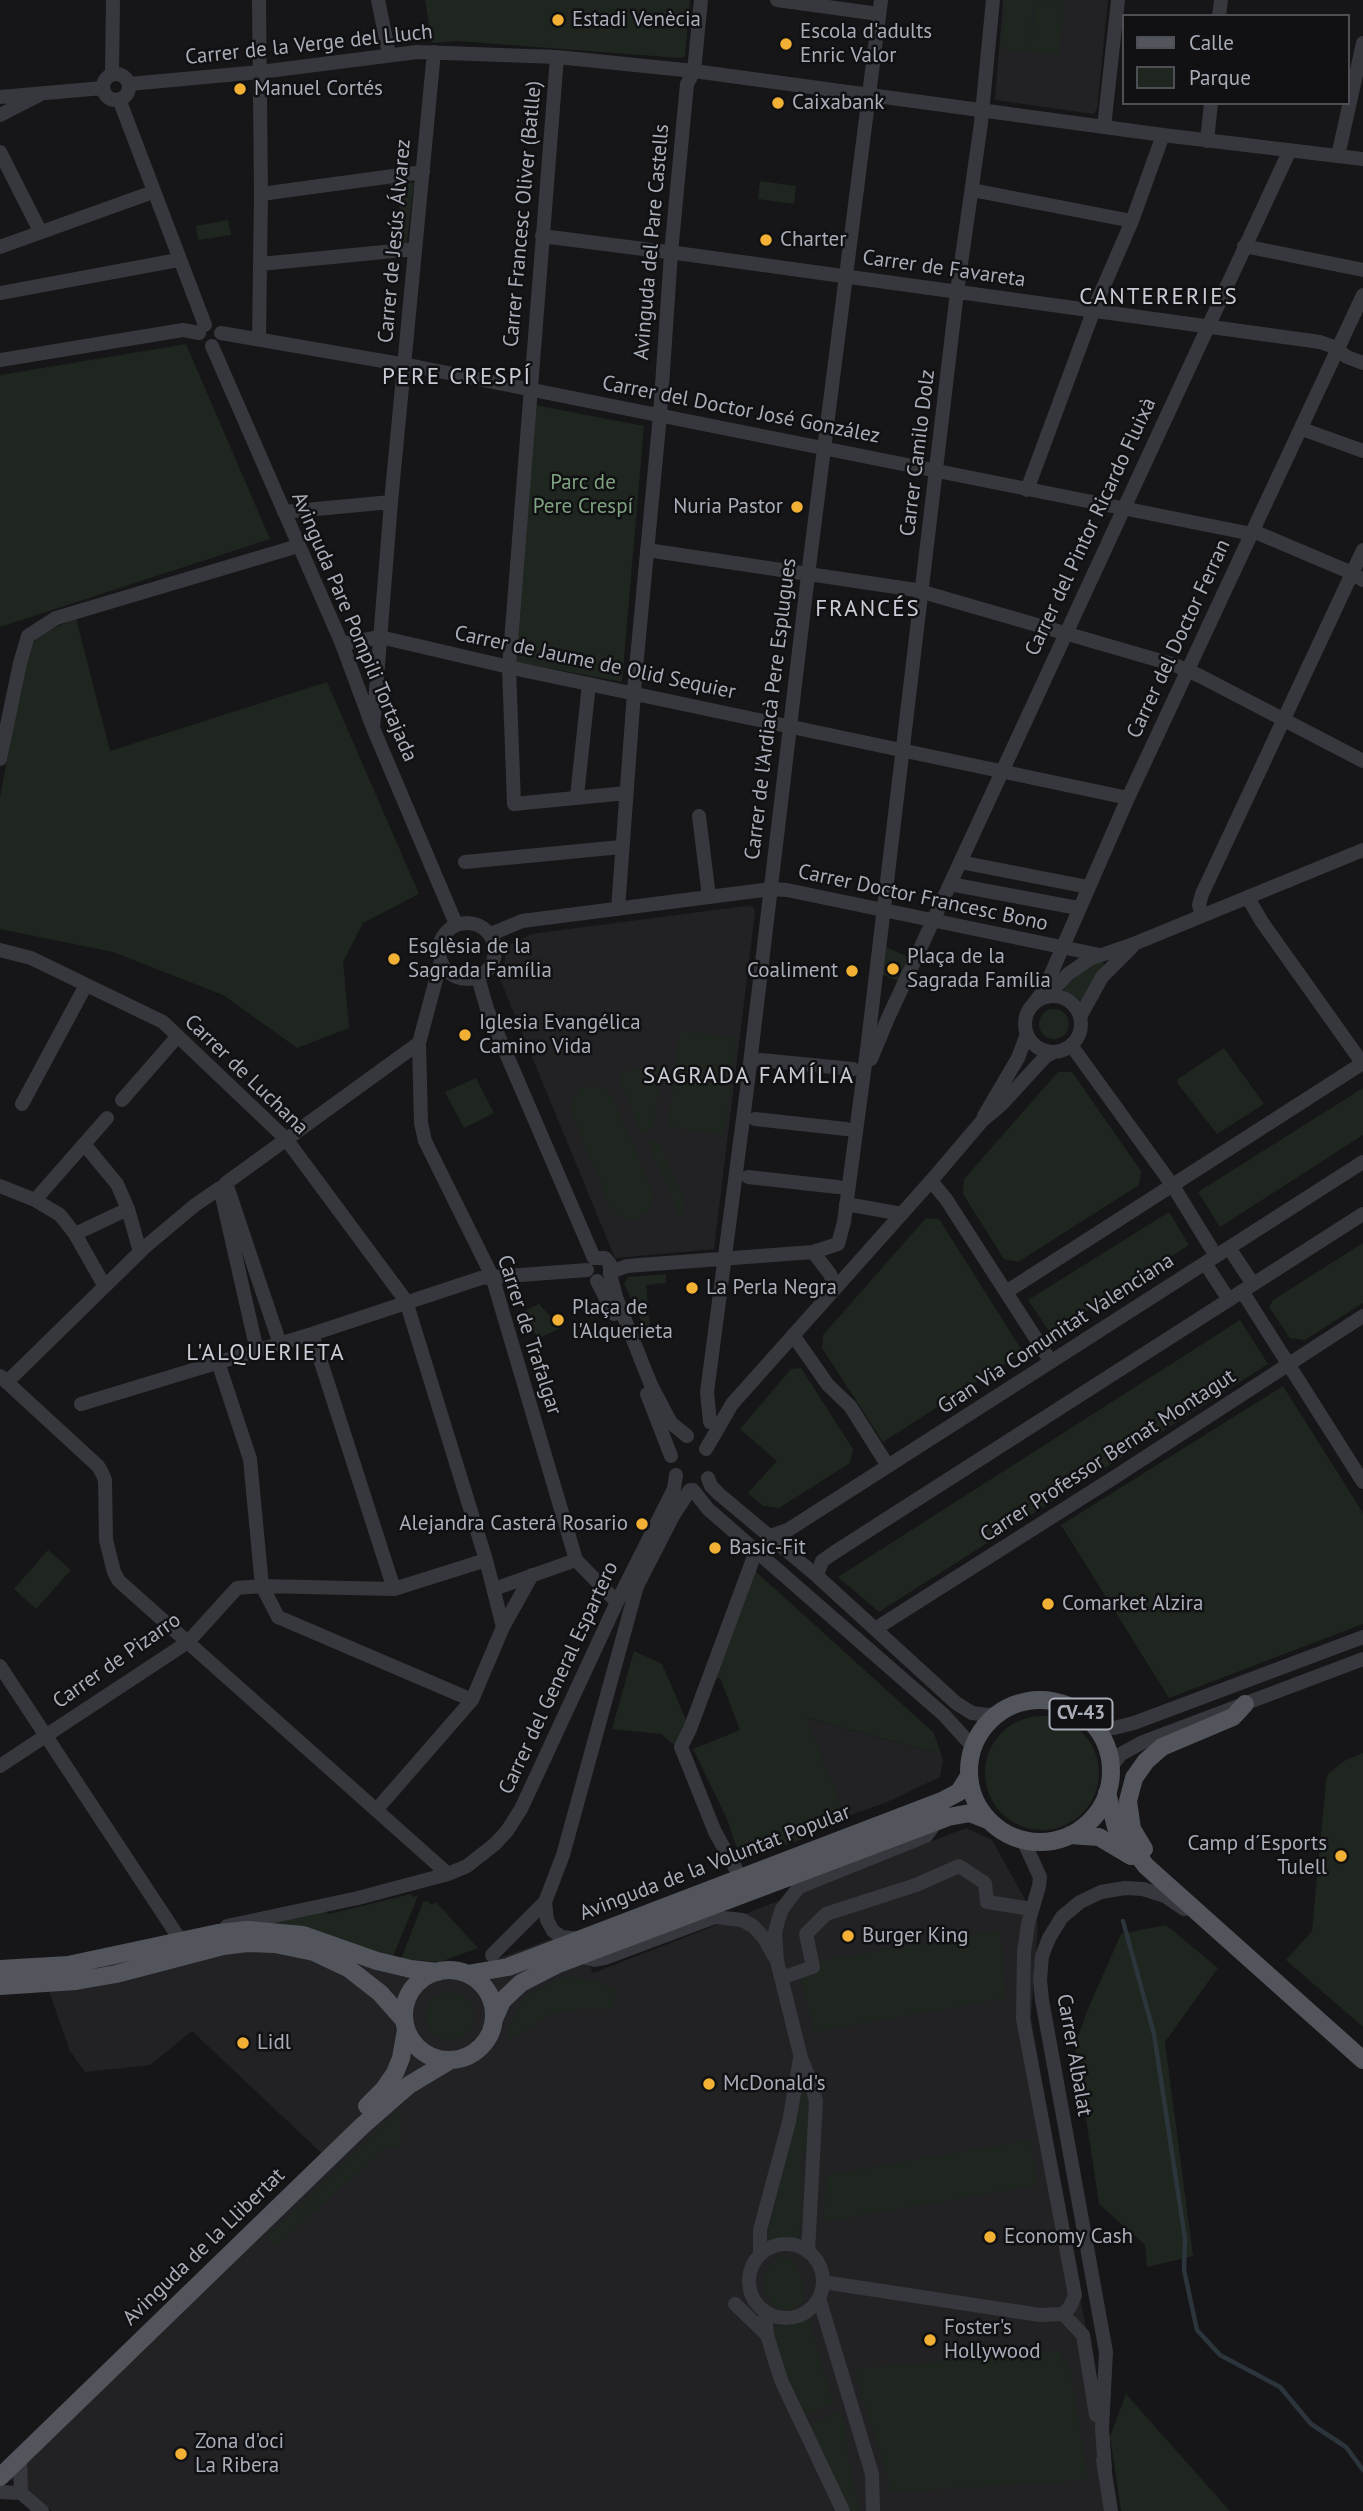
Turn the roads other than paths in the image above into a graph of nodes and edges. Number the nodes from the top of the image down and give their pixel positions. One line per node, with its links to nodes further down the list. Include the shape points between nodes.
1 (113, 0): 15 (street)
2 (259, 0): 14 (street)
3 (378, 0): 11 (street)
4 (702, 0): 13 (street, Avinguda del Pare Castells)
5 (777, 0): 8 (street)
6 (993, 0): 23 (street, Carrer Camilo Dolz)
7 (1118, 0): 25 (street)
8 (880, 7): 19 (street, Carrer de l'Ardiacà Pere Esplugues)
9 (1363, 43): 30 (street)
10 (434, 52): 11 (street, Carrer de la Verge del Lluch); 12 (street, Carrer de la Verge del Lluch); 32 (street, Carrer de Jesús Álvarez)
11 (388, 54): 14 (street, Carrer de la Verge del Lluch)
12 (556, 57): 13 (street, Carrer de la Verge del Lluch); 38 (street, Carrer Francesc Oliver (Batlle))
13 (694, 71): 19 (street, Carrer de la Verge del Lluch); 42 (street, Avinguda del Pare Castells, via 687,84)
14 (260, 72): 16 (street, Carrer de la Verge del Lluch); 35 (street)
15 (112, 74): 16 (street, via 121,74); 17 (street)
16 (129, 83): 21 (street, via 128,92)
17 (103, 88): 18 (street); 21 (street, via 107,96)
18 (47, 91): 20 (street); 24 (street)
19 (869, 96): 23 (street, Carrer de la Verge del Lluch); 46 (street, Carrer de l'Ardiacà Pere Esplugues)
20 (0, 97)
21 (119, 99): 34 (street)
22 (1211, 105): 27 (street)
23 (983, 109): 25 (street, Carrer de la Verge del Lluch); 33 (street, Carrer Camilo Dolz)
24 (0, 115)
25 (1104, 127): 26 (street, Carrer de la Verge del Lluch)
26 (1163, 135): 27 (street, Carrer de la Verge del Lluch); 36 (street)
27 (1207, 141): 29 (street, Carrer de la Verge del Lluch)
28 (0, 152): 37 (street)
29 (1289, 152): 30 (street, Carrer de la Verge del Lluch); 39 (street, Carrer del Pintor Ricardo Fluixà)
30 (1338, 156): 31 (street, Carrer de la Verge del Lluch)
31 (1363, 159)
32 (423, 172): 35 (street); 41 (street, Carrer de Jesús Álvarez)
33 (972, 190): 36 (street); 47 (street, Carrer Camilo Dolz)
34 (153, 192): 37 (street); 43 (street)
35 (261, 194): 44 (street)
36 (1132, 221): 50 (street)
37 (40, 231): 40 (street)
38 (542, 236): 42 (street, Carrer de Favareta); 60 (street, Carrer Francesc Oliver (Batlle))
39 (1244, 246): 45 (street); 51 (street, Carrer del Pintor Ricardo Fluixà)
40 (0, 247)
41 (415, 249): 44 (street); 59 (street, Carrer de Jesús Álvarez)
42 (671, 253): 46 (street, Carrer de Favareta); 61 (street, Avinguda del Pare Castells)
43 (178, 260): 48 (street); 52 (street)
44 (260, 264): 54 (street)
45 (1363, 270)
46 (847, 276): 47 (street, Carrer de Favareta); 63 (street, Carrer de l'Ardiacà Pere Esplugues)
47 (957, 292): 50 (street, Carrer de Favareta); 65 (street, Carrer Camilo Dolz)
48 (0, 293)
49 (1363, 295): 56 (street, Carrer del Doctor Ferran)
50 (1093, 312): 51 (street, Carrer de Favareta); 66 (street)
51 (1207, 326): 56 (street, Carrer de Favareta, via 1320,342); 68 (street, Carrer del Pintor Ricardo Fluixà)
52 (202, 329): 53 (street, via 215,324); 55 (street, via 202,342); 57 (street)
53 (221, 333): 54 (street, Carrer del Doctor José González); 55 (street)
54 (259, 339): 59 (street, Carrer del Doctor José González)
55 (212, 346): 69 (street, Avinguda Pare Pompili Tortajada)
56 (1338, 350): 58 (street, Carrer de Favareta); 62 (street, Carrer del Doctor Ferran)
57 (0, 360)
58 (1363, 363)
59 (405, 365): 60 (street, Carrer del Doctor José González); 67 (street, Carrer de Jesús Álvarez)
60 (530, 389): 61 (street, Carrer del Doctor José González); 80 (street, Carrer Francesc Oliver (Batlle))
61 (660, 415): 63 (street, Carrer del Doctor José González); 72 (street, Avinguda del Pare Castells)
62 (1302, 429): 64 (street); 70 (street, Carrer del Doctor Ferran)
63 (825, 449): 65 (street, Carrer del Doctor José González); 74 (street, Carrer de l'Ardiacà Pere Esplugues)
64 (1363, 451)
65 (937, 471): 66 (street, Carrer del Doctor José González); 76 (street, Carrer Camilo Dolz)
66 (1027, 490): 68 (street, Carrer del Doctor José González)
67 (391, 502): 69 (street); 78 (street, Carrer de Jesús Álvarez)
68 (1125, 509): 70 (street, Carrer del Doctor José González); 77 (street, Carrer del Pintor Ricardo Fluixà)
69 (284, 512): 71 (street, Avinguda Pare Pompili Tortajada)
70 (1252, 532): 75 (street, Carrer del Doctor José González); 81 (street, Carrer del Doctor Ferran)
71 (298, 546): 79 (street, Avinguda Pare Pompili Tortajada); 88 (street, via 56,618 27,636)
72 (647, 550): 74 (street); 83 (street, Avinguda del Pare Castells)
73 (1363, 550): 75 (street)
74 (808, 575): 76 (street); 85 (street, Carrer de l'Ardiacà Pere Esplugues)
75 (1358, 576): 84 (street)
76 (923, 592): 77 (street); 87 (street, Carrer Camilo Dolz)
77 (1066, 634): 81 (street); 90 (street, Carrer del Pintor Ricardo Fluixà)
78 (380, 637): 79 (street, Carrer de Jaume de Olid Sequier); 80 (street, Carrer de Jaume de Olid Sequier); 86 (street, Carrer de Jesús Álvarez)
79 (342, 644): 86 (street, Avinguda Pare Pompili Tortajada)
80 (509, 667): 82 (street, Carrer de Jaume de Olid Sequier); 92 (street, Carrer Francesc Oliver (Batlle), via 514,804)
81 (1188, 670): 84 (street); 93 (street, Carrer del Doctor Ferran)
82 (589, 684): 83 (street, Carrer de Jaume de Olid Sequier); 92 (street)
83 (634, 693): 85 (street, Carrer de Jaume de Olid Sequier); 91 (street, Avinguda del Pare Castells)
84 (1283, 719): 89 (street); 109 (street, via 1199,901)
85 (790, 726): 87 (street, Carrer de Jaume de Olid Sequier); 102 (street, Carrer de l'Ardiacà Pere Esplugues)
86 (373, 728): 111 (street, Avinguda Pare Pompili Tortajada)
87 (902, 750): 90 (street, Carrer de Jaume de Olid Sequier); 108 (street, Carrer Camilo Dolz)
88 (0, 760)
89 (1363, 761)
90 (1002, 771): 93 (street, Carrer de Jaume de Olid Sequier); 98 (street, Carrer del Pintor Ricardo Fluixà)
91 (626, 793): 92 (street); 95 (street, Avinguda del Pare Castells)
92 (577, 796)
93 (1128, 798): 101 (street, Carrer del Doctor Ferran)
94 (699, 816): 104 (street)
95 (621, 847): 97 (street); 107 (street, Avinguda del Pare Castells)
96 (1363, 850): 105 (street)
97 (465, 862)
98 (960, 862): 99 (street); 100 (street, Carrer del Pintor Ricardo Fluixà)
99 (1018, 873): 101 (street); 103 (street)
100 (950, 884): 103 (street); 110 (street, Carrer del Pintor Ricardo Fluixà)
101 (1088, 887): 106 (street, Carrer del Doctor Ferran)
102 (772, 889): 104 (street, Carrer Doctor Francesc Bono); 108 (street, Carrer Doctor Francesc Bono); 157 (street, Carrer de l'Ardiacà Pere Esplugues)
103 (1014, 896): 106 (street)
104 (709, 897): 107 (street, Carrer Doctor Francesc Bono)
105 (1248, 898): 109 (street); 130 (street)
106 (1078, 908): 114 (street, Carrer del Doctor Ferran)
107 (618, 909): 112 (street, Carrer Doctor Francesc Bono, via 522,921)
108 (882, 910): 110 (street, Carrer Doctor Francesc Bono); 132 (street)
109 (1202, 916): 113 (street)
110 (933, 921): 114 (street, Carrer Doctor Francesc Bono); 132 (street)
111 (456, 925): 112 (street, via 475,923); 117 (street, via 439,944)
112 (491, 934): 119 (street, via 495,958)
113 (1136, 943): 116 (street); 123 (street, via 1102,977)
114 (1061, 948): 116 (street, Carrer Doctor Francesc Bono); 122 (street, Carrer del Doctor Ferran)
115 (0, 950): 120 (street, Carrer de Luchana, via 31,958)
116 (1100, 955): 122 (street, via 1068,974)
117 (440, 961): 118 (street); 121 (street, Carrer de Trafalgar)
118 (450, 974): 119 (street); 121 (street)
119 (478, 977): 158 (street)
120 (86, 985): 125 (street, Carrer de Luchana, via 163,1022); 134 (street)
121 (434, 989): 126 (street, Carrer de Trafalgar)
122 (1041, 999): 123 (street, via 1063,998); 124 (street, via 1026,1016)
123 (1080, 1017): 127 (street, via 1079,1033)
124 (1027, 1034): 128 (street, via 1038,1047); 137 (street)
125 (177, 1037): 133 (street); 139 (street, Carrer de Luchana)
126 (419, 1043): 139 (street); 160 (street, Carrer de Trafalgar, via 425,1141)
127 (1070, 1045): 128 (street); 146 (street)
128 (1054, 1052): 137 (street)
129 (761, 1059): 131 (street)
130 (1362, 1064): 146 (street)
131 (852, 1069)
132 (862, 1083): 149 (street)
133 (122, 1100)
134 (22, 1104)
135 (107, 1118): 140 (street)
136 (755, 1119): 138 (street)
137 (982, 1121): 143 (street)
138 (846, 1129)
139 (286, 1139): 145 (street); 166 (street, Carrer de Luchana)
140 (84, 1144): 148 (street); 150 (street, via 117,1184)
141 (1363, 1162): 156 (street, Gran Via Comunitat Valenciana)
142 (748, 1177): 147 (street)
143 (931, 1181): 151 (street); 164 (street)
144 (0, 1186): 148 (street)
145 (223, 1186): 154 (street); 170 (street); 171 (street)
146 (1173, 1186): 156 (street); 164 (street)
147 (838, 1187)
148 (35, 1200): 153 (street, via 60,1215)
149 (846, 1204): 151 (street); 155 (street, via 838,1244)
150 (128, 1209): 153 (street); 154 (street)
151 (902, 1214): 163 (street)
152 (1363, 1214): 162 (street)
153 (75, 1234): 161 (street)
154 (142, 1250): 161 (street)
155 (813, 1252): 157 (street); 163 (street)
156 (1217, 1256): 162 (street); 165 (street); 173 (street, Gran Via Comunitat Valenciana)
157 (726, 1258): 159 (street, via 627,1266); 178 (street, Carrer de l'Ardiacà Pere Esplugues, via 708,1392)
158 (593, 1270): 159 (street, via 603,1281); 159 (street, via 606,1258); 160 (street); 181 (street)
159 (611, 1273): 179 (street, via 651,1385 671,1423)
160 (492, 1276): 166 (street); 190 (street, Carrer de Trafalgar)
161 (104, 1285): 175 (street)
162 (1247, 1288): 165 (street); 174 (street)
163 (835, 1289): 169 (street)
164 (1006, 1292): 173 (street)
165 (1229, 1300): 192 (street, via 835,1552 819,1565)
166 (406, 1301): 168 (street); 189 (street, Carrer de Luchana)
167 (1363, 1316): 174 (street, Carrer Professor Bernat Montagut)
168 (312, 1334): 170 (street); 195 (street)
169 (793, 1335): 177 (street); 182 (street, via 828,1385 850,1406)
170 (280, 1344): 171 (street)
171 (257, 1351): 172 (street)
172 (218, 1362): 176 (street); 193 (street, via 250,1459)
173 (1051, 1362): 182 (street, Gran Via Comunitat Valenciana)
174 (1288, 1364): 185 (street); 198 (street, Carrer Professor Bernat Montagut)
175 (3, 1379): 200 (street, via 98,1466 105,1480 106,1540 114,1573)
176 (80, 1404)
177 (727, 1409): 178 (street); 180 (street)
178 (710, 1422): 179 (street)
179 (689, 1436): 180 (street); 181 (street, via 677,1438)
180 (706, 1449): 184 (street)
181 (671, 1456): 183 (street)
182 (888, 1466): 187 (street, Gran Via Comunitat Valenciana, via 788,1530)
183 (676, 1475): 186 (street); 196 (street, Carrer del General Espartero, via 674,1489)
184 (708, 1478): 186 (street, via 703,1487); 187 (street, via 719,1494)
185 (1363, 1482)
186 (691, 1490): 188 (street); 221 (street, via 637,1586 563,1855)
187 (770, 1536): 192 (street)
188 (756, 1551): 208 (street, via 944,1715); 219 (street, via 681,1747 715,1832)
189 (486, 1559): 194 (street, Carrer de Luchana); 195 (street, Carrer de Pizarro)
190 (576, 1560): 191 (street); 196 (street, Carrer de Trafalgar)
191 (532, 1575): 194 (street); 197 (street)
192 (817, 1576): 198 (street)
193 (262, 1586): 195 (street, Carrer de Pizarro); 200 (street, Carrer de Pizarro, via 237,1588); 203 (street, via 278,1618)
194 (494, 1589): 197 (street, Carrer de Luchana)
195 (394, 1590)
196 (617, 1602): 220 (street, Carrer del General Espartero, via 521,1809 507,1831 482,1855)
197 (503, 1627): 203 (street)
198 (875, 1629): 205 (street, via 956,1703 972,1713)
199 (1363, 1637): 206 (street, via 1134,1723)
200 (188, 1642): 207 (street, Carrer de Pizarro); 213 (street)
201 (1363, 1659): 204 (street)
202 (0, 1667): 207 (street)
203 (472, 1700): 213 (street)
204 (1245, 1704): 210 (street, via 1143,1742 1121,1754); 224 (main road, via 1233,1717 1154,1753 1134,1778 1128,1801 1139,1843 1192,1894)
205 (997, 1714): 206 (main road, CV-43, via 1037,1700 1059,1703); 208 (main road)
206 (1094, 1726): 210 (main road, CV-43, via 1106,1745)
207 (45, 1737): 209 (street, Carrer de Pizarro); 223 (street)
208 (973, 1747): 211 (main road)
209 (0, 1766)
210 (1111, 1767): 212 (main road, CV-43)
211 (968, 1776): 214 (main road, via 978,1807); 225 (main road, Avinguda de la Voluntat Popular, via 959,1792 942,1801)
212 (1107, 1793): 216 (main road, CV-43, via 1089,1822); 218 (main road, CV-43, via 1116,1827)
213 (377, 1809): 220 (street)
214 (988, 1820): 215 (main road, Avinguda de la Voluntat Popular, via 970,1813); 217 (main road)
215 (937, 1821): 225 (main road, Avinguda de la Voluntat Popular); 228 (street, Avinguda de la Voluntat Popular, via 926,1836 799,1887 778,1921)
216 (1070, 1835): 217 (main road, CV-43, via 1047,1841); 218 (main road, CV-43, via 1099,1837)
217 (1023, 1840): 222 (street, Carrer Albalat, via 1040,1877)
218 (1146, 1866): 224 (main road, CV-43)
219 (737, 1871)
220 (448, 1874): 223 (street, Carrer del General Espartero)
221 (545, 1902): 225 (street, via 553,1931); 227 (street)
222 (1032, 1909): 232 (street, via 987,1902 985,1883 959,1866 826,1914 806,1934 813,1967); 248 (street, Carrer Albalat, via 1024,1952 1023,2019 1075,2295)
223 (179, 1938): 226 (street, Carrer del General Espartero)
224 (1233, 1943): 235 (main road, CV-43)
225 (579, 1948): 228 (street, Avinguda de la Voluntat Popular, via 595,1961 715,1917 753,1926); 231 (main road, Avinguda de la Voluntat Popular); 237 (main road, Avinguda de la Voluntat Popular, via 521,1983 502,2001)
226 (143, 1949): 229 (main road, via 68,1965); 230 (main road, via 218,1933 265,1930 303,1935 377,1961)
227 (492, 1955)
228 (776, 1961): 232 (street)
229 (0, 1969)
230 (438, 1972): 231 (main road); 238 (main road, via 412,1990 404,2010)
231 (467, 1974): 237 (main road, via 485,1989)
232 (781, 1978): 239 (street)
233 (0, 1986): 234 (main road)
234 (24, 1986): 236 (street); 238 (main road, via 116,1974 223,1946 275,1944 314,1952 348,1968 380,1993)
235 (1288, 1993): 240 (main road, CV-43); 252 (street, Carrer Albalat, via 1175,1902 1143,1889 1091,1896 1069,1910 1048,1938 1041,1969 1042,2000 1106,2352)
236 (0, 1996)
237 (494, 2019): 241 (main road, via 484,2043 463,2058)
238 (405, 2025): 241 (main road, via 411,2040 428,2055); 251 (main road, Avinguda de la Llibertat, via 401,2058 384,2090)
239 (801, 2058): 242 (street, via 816,2101); 243 (street, via 760,2230)
240 (1363, 2060)
241 (449, 2061): 250 (main road, Avinguda de la Llibertat, via 409,2085 362,2126)
242 (808, 2252): 243 (street, via 778,2246); 244 (street, via 821,2271)
243 (760, 2255): 247 (street, via 752,2266 749,2286)
244 (822, 2282): 245 (street); 248 (street, via 1040,2315)
245 (818, 2298): 247 (street, via 801,2315 776,2317); 258 (street, via 872,2474)
246 (735, 2304): 249 (street)
247 (765, 2312): 249 (street)
248 (1063, 2314): 252 (street, Carrer Albalat, via 1083,2335)
249 (767, 2334): 257 (street, via 781,2380)
250 (20, 2457): 253 (main road, Avinguda de la Llibertat); 255 (street)
251 (0, 2465)
252 (1105, 2469): 259 (street, Carrer Albalat)
253 (0, 2477)
254 (0, 2493): 255 (street)
255 (21, 2493): 256 (street)
256 (42, 2511)
257 (843, 2511)
258 (873, 2511)
259 (1111, 2511)

